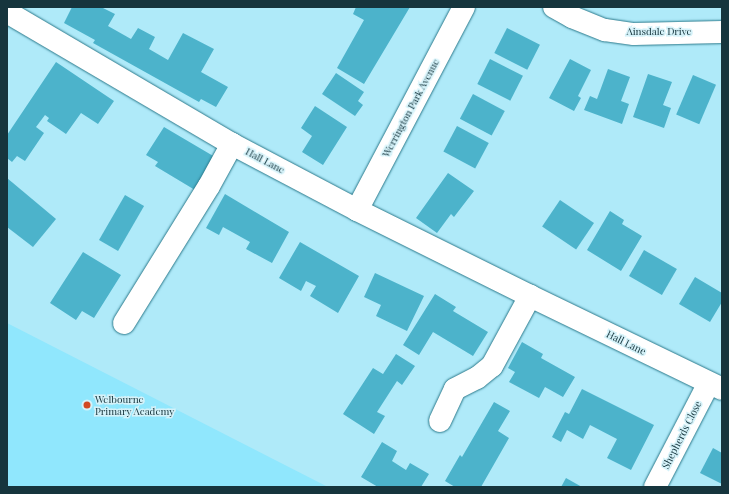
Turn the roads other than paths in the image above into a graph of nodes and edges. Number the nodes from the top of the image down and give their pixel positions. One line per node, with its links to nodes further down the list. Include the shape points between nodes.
1 (464, 7): 6 (street, Werrington Park Avenue)
2 (554, 7): 4 (street, Ainsdale Drive, via 605,30 634,34)
3 (7, 12): 5 (street, Hall Lane)
4 (722, 32)
5 (232, 144): 6 (street, Hall Lane); 8 (street, via 209,186)
6 (357, 210): 7 (street, Hall Lane)
7 (530, 296): 9 (street, Hall Lane); 10 (street, via 492,366 477,378 454,389)
8 (124, 323)
9 (715, 386): 11 (street, Shepherds Close)
10 (440, 421)
11 (655, 487)

